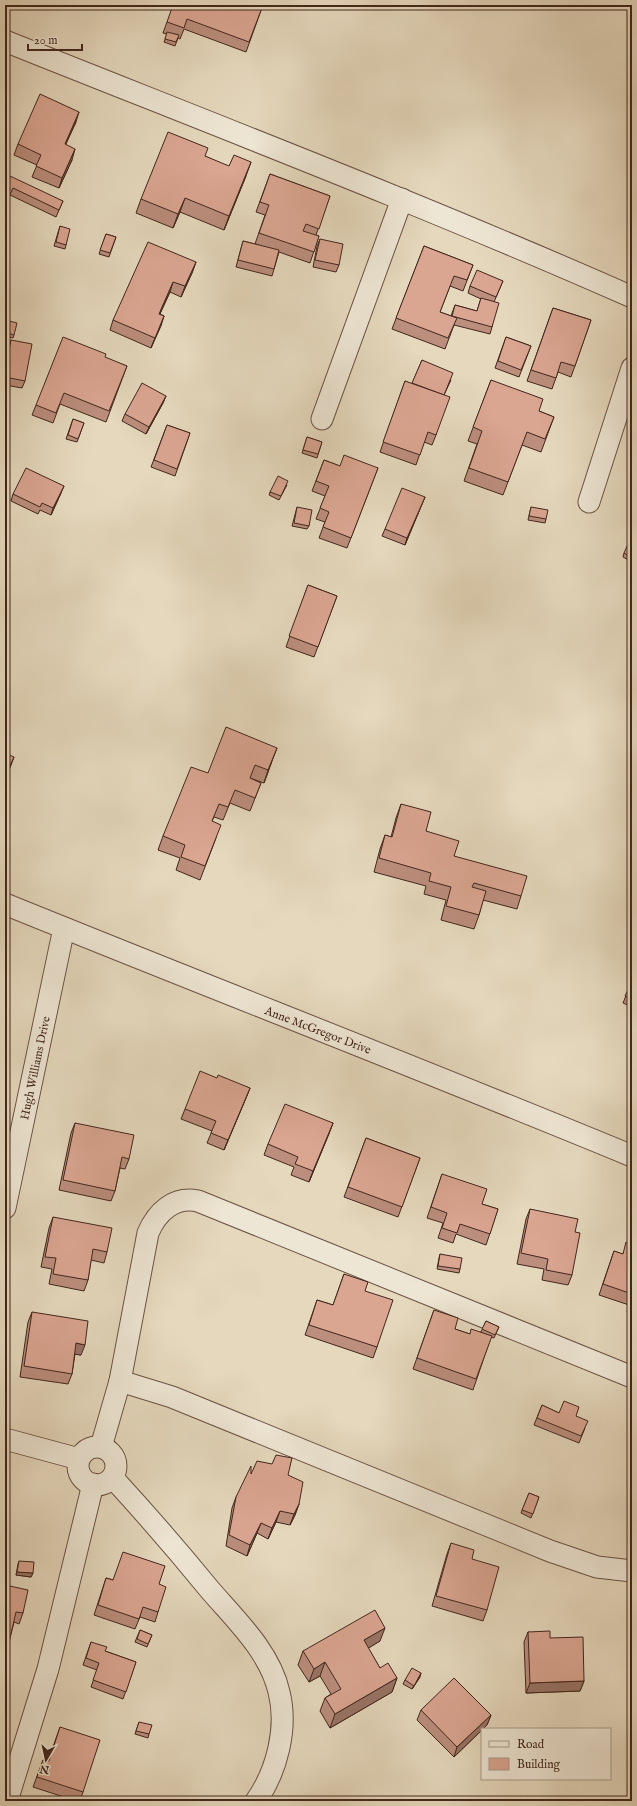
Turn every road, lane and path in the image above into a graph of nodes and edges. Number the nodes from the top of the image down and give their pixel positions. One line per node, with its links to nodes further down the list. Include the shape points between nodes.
1 (5, 41): 2 (street)
2 (402, 199): 3 (street); 5 (street)
3 (632, 297)
4 (632, 368): 6 (street)
5 (322, 419)
6 (589, 502)
7 (5, 904): 8 (street, Anne McGregor Drive)
8 (64, 928): 9 (street, Anne McGregor Drive); 10 (street, Hugh Williams Drive)
9 (632, 1156)
10 (5, 1208)
11 (632, 1377): 12 (street, via 188,1199 178,1201 164,1210 148,1233)
12 (120, 1381): 14 (street); 18 (street, via 172,1397 550,1551 597,1567)
13 (5, 1439): 15 (street)
14 (101, 1447): 15 (street, via 92,1447); 16 (street, via 109,1450 114,1456 117,1464)
15 (79, 1459): 17 (street, via 79,1472 82,1478)
16 (113, 1478): 17 (street, via 106,1483); 20 (street, via 254,1641 269,1665 279,1691 282,1719 277,1755 271,1773)
17 (93, 1484): 19 (street, via 48,1669)
18 (632, 1571)
19 (7, 1801)
20 (256, 1801)

